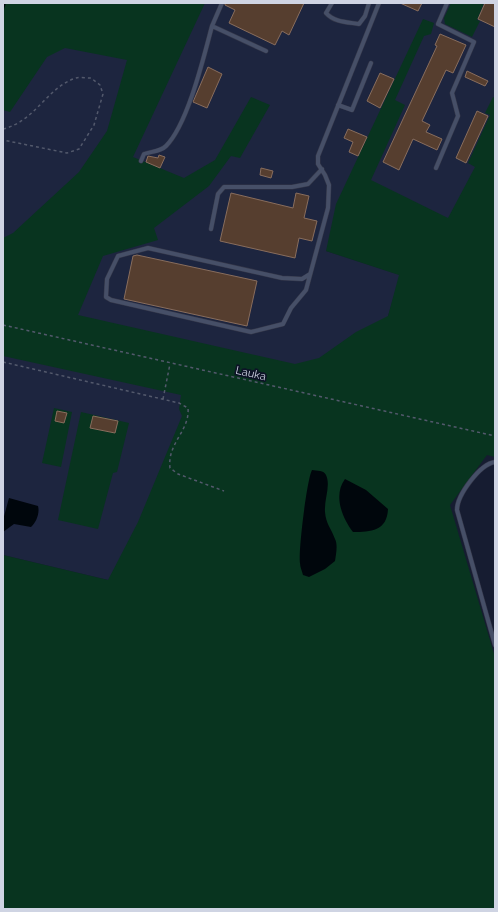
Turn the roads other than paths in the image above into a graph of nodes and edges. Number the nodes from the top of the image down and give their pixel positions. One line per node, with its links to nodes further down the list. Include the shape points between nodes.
1 (222, 3): 6 (lane)
2 (332, 3): 3 (lane, via 326,12 330,17 338,21 359,24)
3 (369, 3)
4 (379, 3): 9 (lane)
5 (447, 3): 11 (lane, via 438,24 474,42 452,93 458,116)
6 (212, 26): 7 (lane); 10 (lane, via 193,92 176,132 166,146 159,151 144,154)
7 (266, 51)
8 (371, 63): 9 (lane, via 352,110)
9 (338, 105): 12 (lane, via 318,156 318,164)
10 (141, 161)
11 (436, 168)
12 (322, 169): 13 (lane, via 308,184 292,187 224,187 218,194); 14 (lane, via 329,185 328,208)
13 (211, 229)
14 (310, 274): 14 (lane, via 306,290 291,308 283,324 251,332 106,297 107,280 118,256 148,248 282,278 302,279)
15 (495, 462): 16 (lane, via 484,467 467,485 457,502 456,510)
16 (495, 645)

